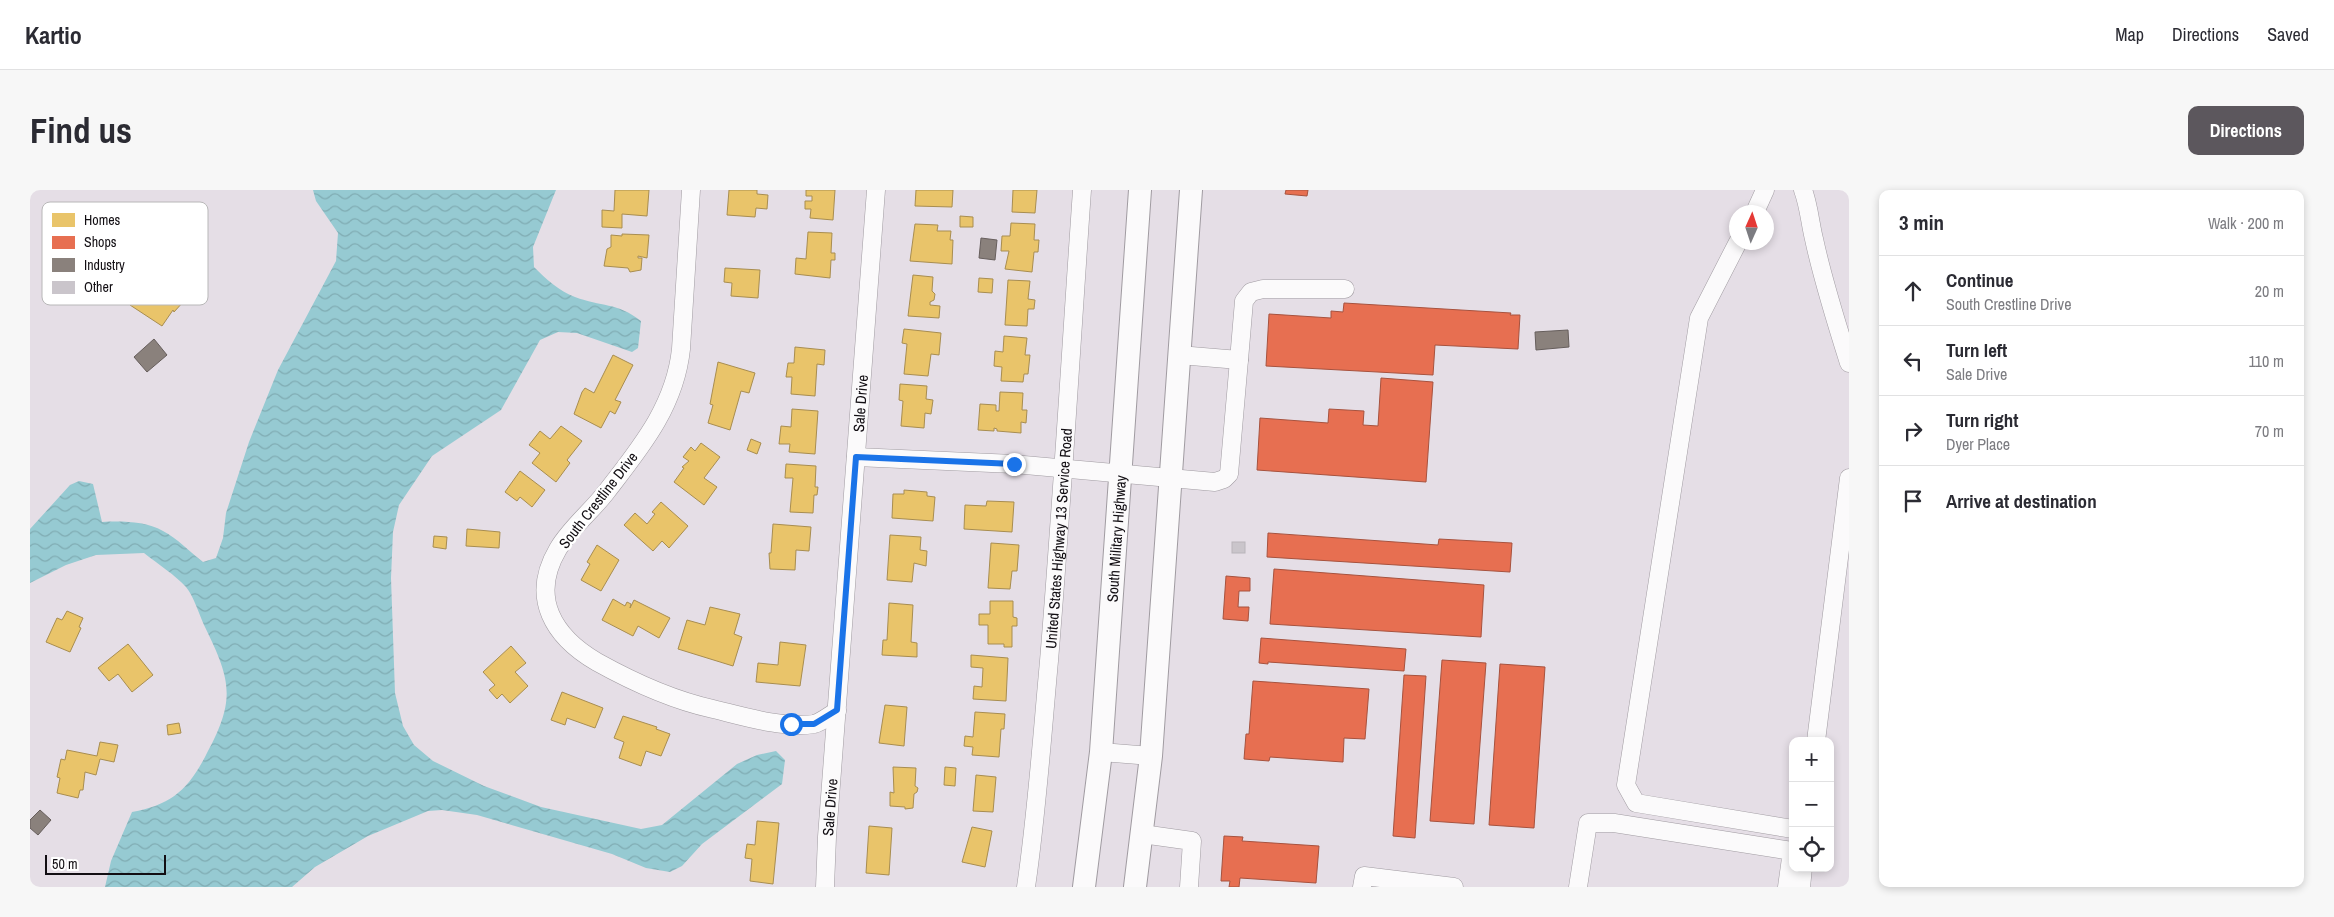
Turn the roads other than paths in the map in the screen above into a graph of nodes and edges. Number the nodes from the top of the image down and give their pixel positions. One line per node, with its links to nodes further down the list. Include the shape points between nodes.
1 (691, 190): 19 (street, South Crestline Drive, via 681,349 673,392 642,444 558,550 546,585 548,608 559,631 581,653 666,695 706,708 791,724 814,724)
2 (876, 190): 14 (street, Sale Drive)
3 (1082, 190): 15 (street, United States Highway 13 Service Road)
4 (1140, 190): 16 (main road, South Military Highway)
5 (1191, 190): 11 (main road)
6 (1765, 190): 8 (street)
7 (1803, 190): 13 (street, via 1828,294)
8 (1758, 205)
9 (1733, 250): 23 (street, via 1699,318 1626,785 1636,803)
10 (1345, 289): 12 (street, via 1263,289 1251,292 1244,301)
11 (1179, 355): 12 (street); 17 (main road)
12 (1239, 360): 17 (street, via 1229,474 1215,482)
13 (1849, 363)
14 (856, 457): 15 (street); 19 (street, Sale Drive)
15 (1064, 468): 16 (street); 27 (street, United States Highway 13 Service Road, via 1044,734)
16 (1119, 473): 17 (street); 21 (main road, South Military Highway)
17 (1171, 477): 22 (main road)
18 (1849, 478): 20 (street)
19 (837, 710): 26 (street, Sale Drive)
20 (1817, 737)
21 (1101, 752): 22 (street); 28 (main road, South Military Highway)
22 (1152, 756): 24 (main road)
23 (1789, 828)
24 (1142, 834): 29 (main road); 30 (street, via 1192,841)
25 (1803, 872): 36 (street)
26 (825, 887)
27 (1026, 887)
28 (1084, 887)
29 (1135, 887)
30 (1189, 887)
31 (1362, 887): 32 (street, via 1364,876)
32 (1454, 887): 33 (street)
33 (1460, 887)
34 (1578, 887): 35 (street, via 1588,822 1614,823 1792,852)
35 (1787, 887)
36 (1801, 887)

